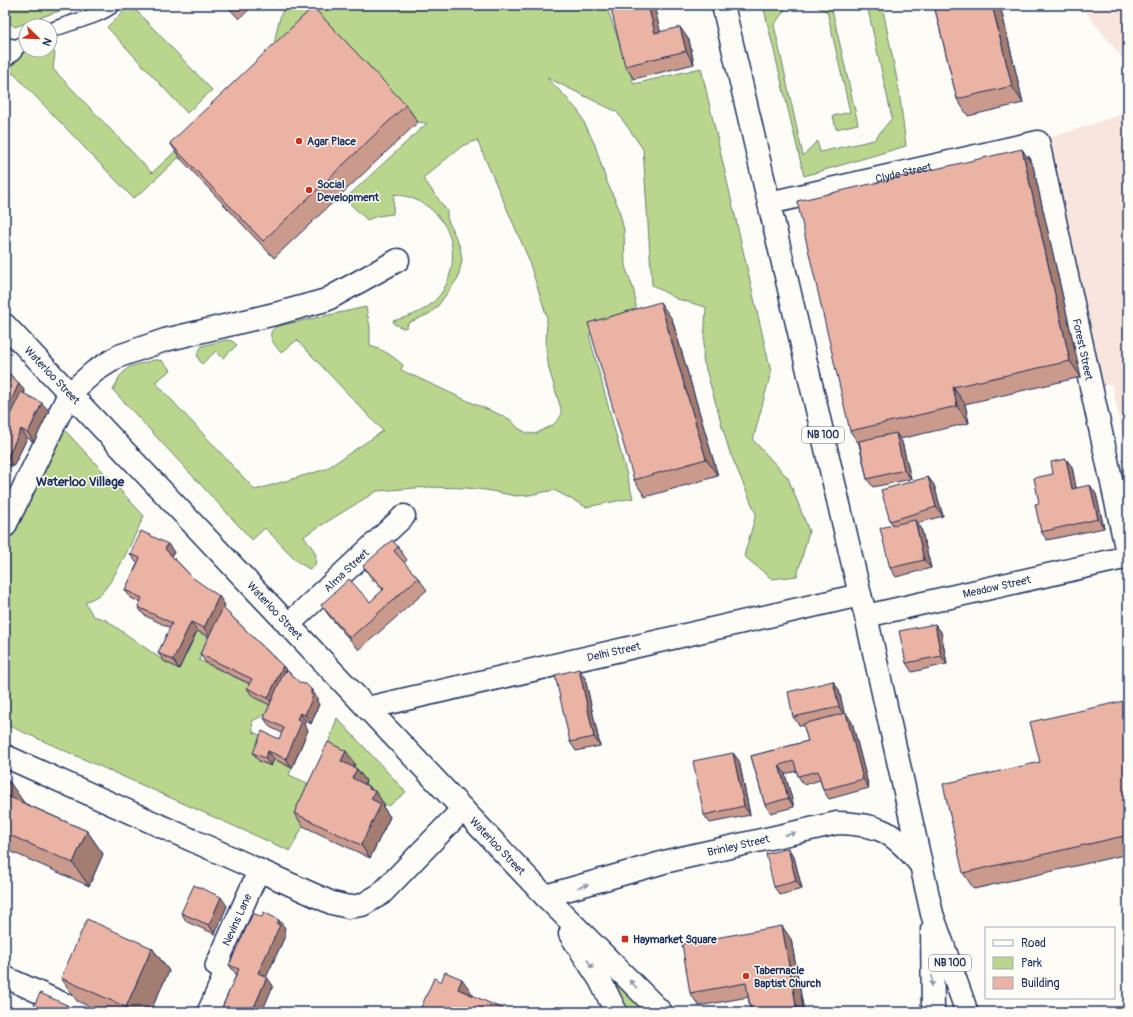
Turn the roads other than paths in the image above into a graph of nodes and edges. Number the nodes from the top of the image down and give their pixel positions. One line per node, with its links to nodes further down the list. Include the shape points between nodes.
1 (113, 5): 3 (lane, via 104,12)
2 (723, 5): 5 (street, NB 100)
3 (58, 28)
4 (1038, 142): 5 (street, Clyde Street); 11 (street, Forest Street)
5 (769, 203): 12 (street, NB 100)
6 (398, 260): 8 (street, via 326,300 165,340 118,356 95,371)
7 (5, 325): 8 (street, Waterloo Street)
8 (69, 394): 10 (street); 13 (street, Waterloo Street)
9 (404, 516): 13 (street, Alma Street)
10 (5, 526)
11 (1128, 557): 12 (street, Meadow Street)
12 (863, 605): 14 (street, Delhi Street); 17 (street, NB 100)
13 (288, 625): 14 (street, Waterloo Street)
14 (367, 708): 16 (street, Waterloo Street)
15 (5, 756): 18 (street)
16 (463, 809): 18 (street, via 381,894 362,905 342,906); 19 (street, Waterloo Street)
17 (921, 865): 19 (street, Brinley Street, one-way to 17, via 668,861 837,823 877,828 909,850); 20 (street, NB 100)
18 (259, 870): 23 (street, Nevins Lane, via 216,966 226,971)
19 (546, 896): 24 (street, one-way to 24, via 600,980); 25 (street, one-way to 19)
20 (932, 914): 26 (street, NB 100, one-way to 26); 27 (street, NB 100)
21 (5, 977): 22 (street)
22 (82, 1012)
23 (208, 1012)
24 (616, 1012)
25 (661, 1012)
26 (933, 1012)
27 (966, 1012)

